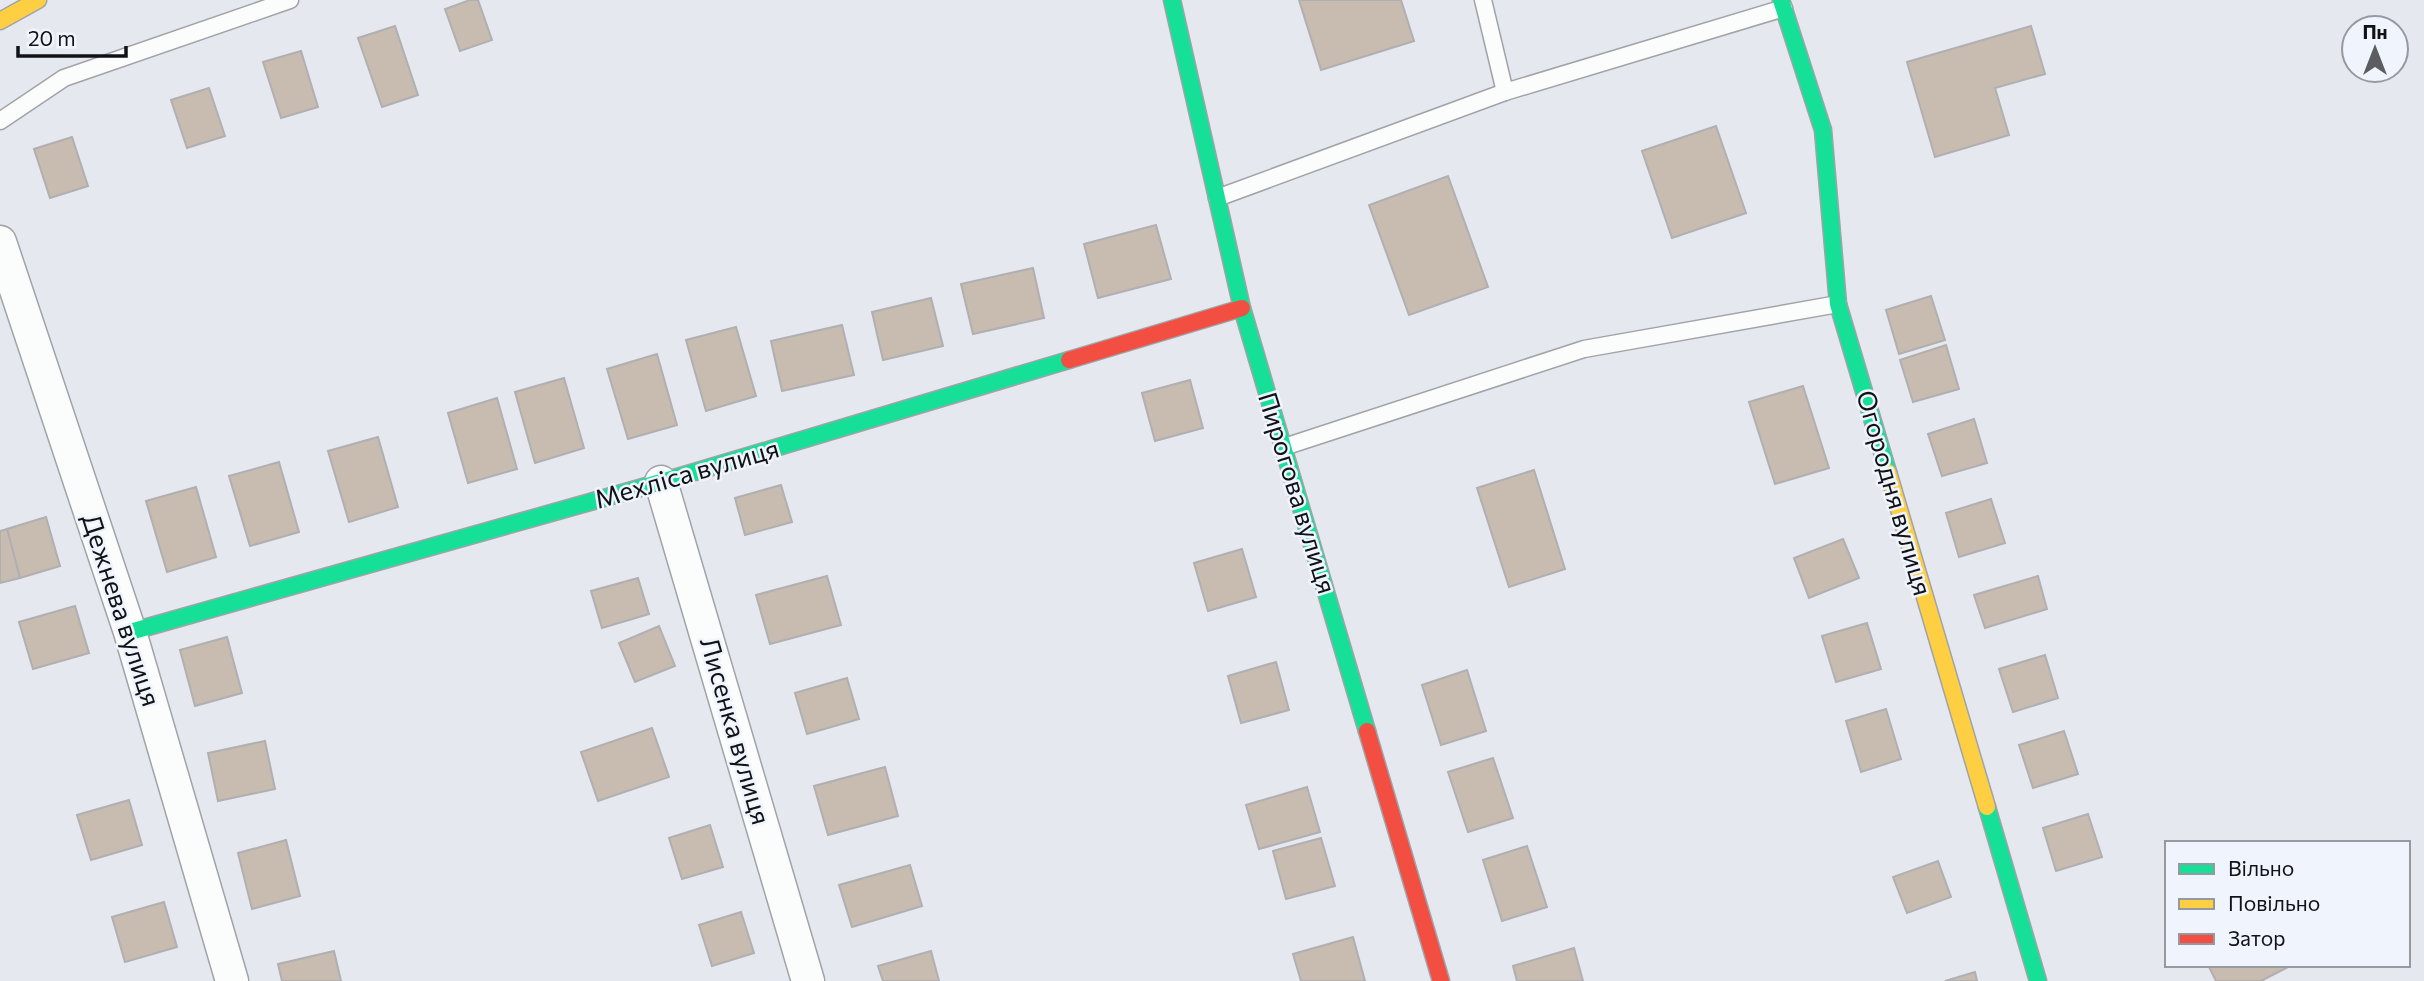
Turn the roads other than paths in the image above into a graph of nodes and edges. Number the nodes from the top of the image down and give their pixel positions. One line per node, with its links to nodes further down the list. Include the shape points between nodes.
1 (38, 0): 6 (street)
2 (290, 0): 8 (lane, via 64,78)
3 (1172, 0): 9 (street, Пирогова вулиця)
4 (1483, 0): 7 (lane)
5 (1783, 4): 7 (lane); 11 (street, Огородня вулиця, via 1824,130)
6 (0, 22)
7 (1505, 92): 9 (lane)
8 (0, 121)
9 (1217, 198): 12 (street, Пирогова вулиця)
10 (0, 242): 15 (street, Дежнева вулиця)
11 (1838, 304): 13 (lane, via 1584,349); 19 (street, Огородня вулиця)
12 (1242, 308): 13 (street, Пирогова вулиця); 14 (street, Мехліса вулиця)
13 (1284, 447): 18 (street, Пирогова вулиця)
14 (661, 482): 15 (street, Мехліса вулиця); 17 (street, Лисенка вулиця)
15 (130, 632): 16 (street, Дежнева вулиця)
16 (232, 981)
17 (808, 981)
18 (1441, 981)
19 (2038, 981)

